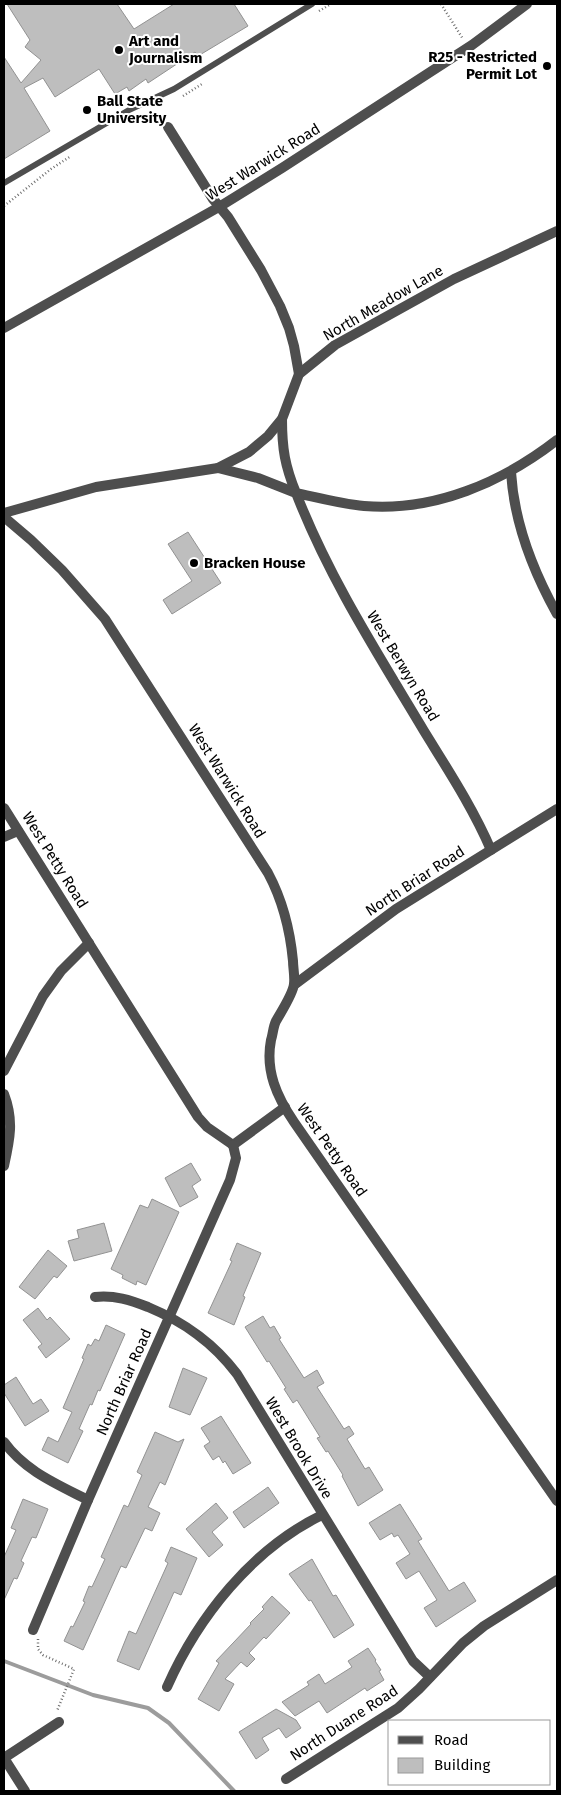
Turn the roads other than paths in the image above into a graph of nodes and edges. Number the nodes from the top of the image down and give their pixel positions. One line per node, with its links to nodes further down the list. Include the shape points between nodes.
1 (312, 4): 4 (lane, via 174,89 129,110)
2 (527, 4): 5 (street, West Warwick Road, via 346,128)
3 (168, 127): 5 (street)
4 (4, 183)
5 (219, 207): 7 (street, West Warwick Road); 8 (street, via 261,270 280,306 294,346)
6 (557, 231): 8 (street, North Meadow Lane, via 405,305 335,345)
7 (4, 328)
8 (299, 374): 9 (street)
9 (282, 419): 11 (street, via 259,444); 13 (street, West Berwyn Road, via 282,445)
10 (557, 440): 12 (street)
11 (218, 468): 13 (street, via 258,478); 14 (street, via 96,488)
12 (511, 472): 13 (street, via 455,495 402,506 349,505); 16 (street, via 526,547 542,588)
13 (296, 493): 21 (street, West Berwyn Road, via 320,550 352,609 471,808)
14 (4, 514)
15 (4, 517): 23 (street, West Warwick Road, via 62,570 105,619 268,873 286,914)
16 (557, 614)
17 (4, 808): 19 (street, West Petty Road)
18 (557, 809): 21 (street, North Briar Road)
19 (18, 831): 20 (street); 22 (street, West Petty Road)
20 (4, 837)
21 (491, 850): 23 (street, North Briar Road, via 396,909)
22 (89, 943): 24 (street, via 61,971 43,996); 27 (street, West Petty Road, via 198,1117)
23 (294, 985): 26 (street, via 274,1024 269,1049 271,1075)
24 (4, 1071)
25 (4, 1094): 28 (street, via 11,1126)
26 (285, 1107): 27 (street, West Petty Road); 33 (street, West Petty Road)
27 (233, 1145): 30 (street, North Briar Road, via 234,1169)
28 (4, 1166)
29 (95, 1297): 30 (street, West Brook Drive, via 128,1299)
30 (169, 1316): 32 (street, North Briar Road); 34 (street, West Brook Drive, via 201,1336 225,1359)
31 (4, 1442): 32 (street, via 30,1469)
32 (88, 1500): 36 (street, North Briar Road)
33 (557, 1501)
34 (322, 1515): 37 (street, West Brook Drive, via 413,1661); 38 (street, via 282,1539 230,1588 186,1649)
35 (557, 1580): 37 (street, North Duane Road, via 484,1626)
36 (33, 1630)
37 (430, 1677): 41 (street, North Duane Road, via 398,1708)
38 (167, 1687)
39 (58, 1718): 40 (street)
40 (4, 1758): 42 (street)
41 (286, 1779)
42 (25, 1791)

